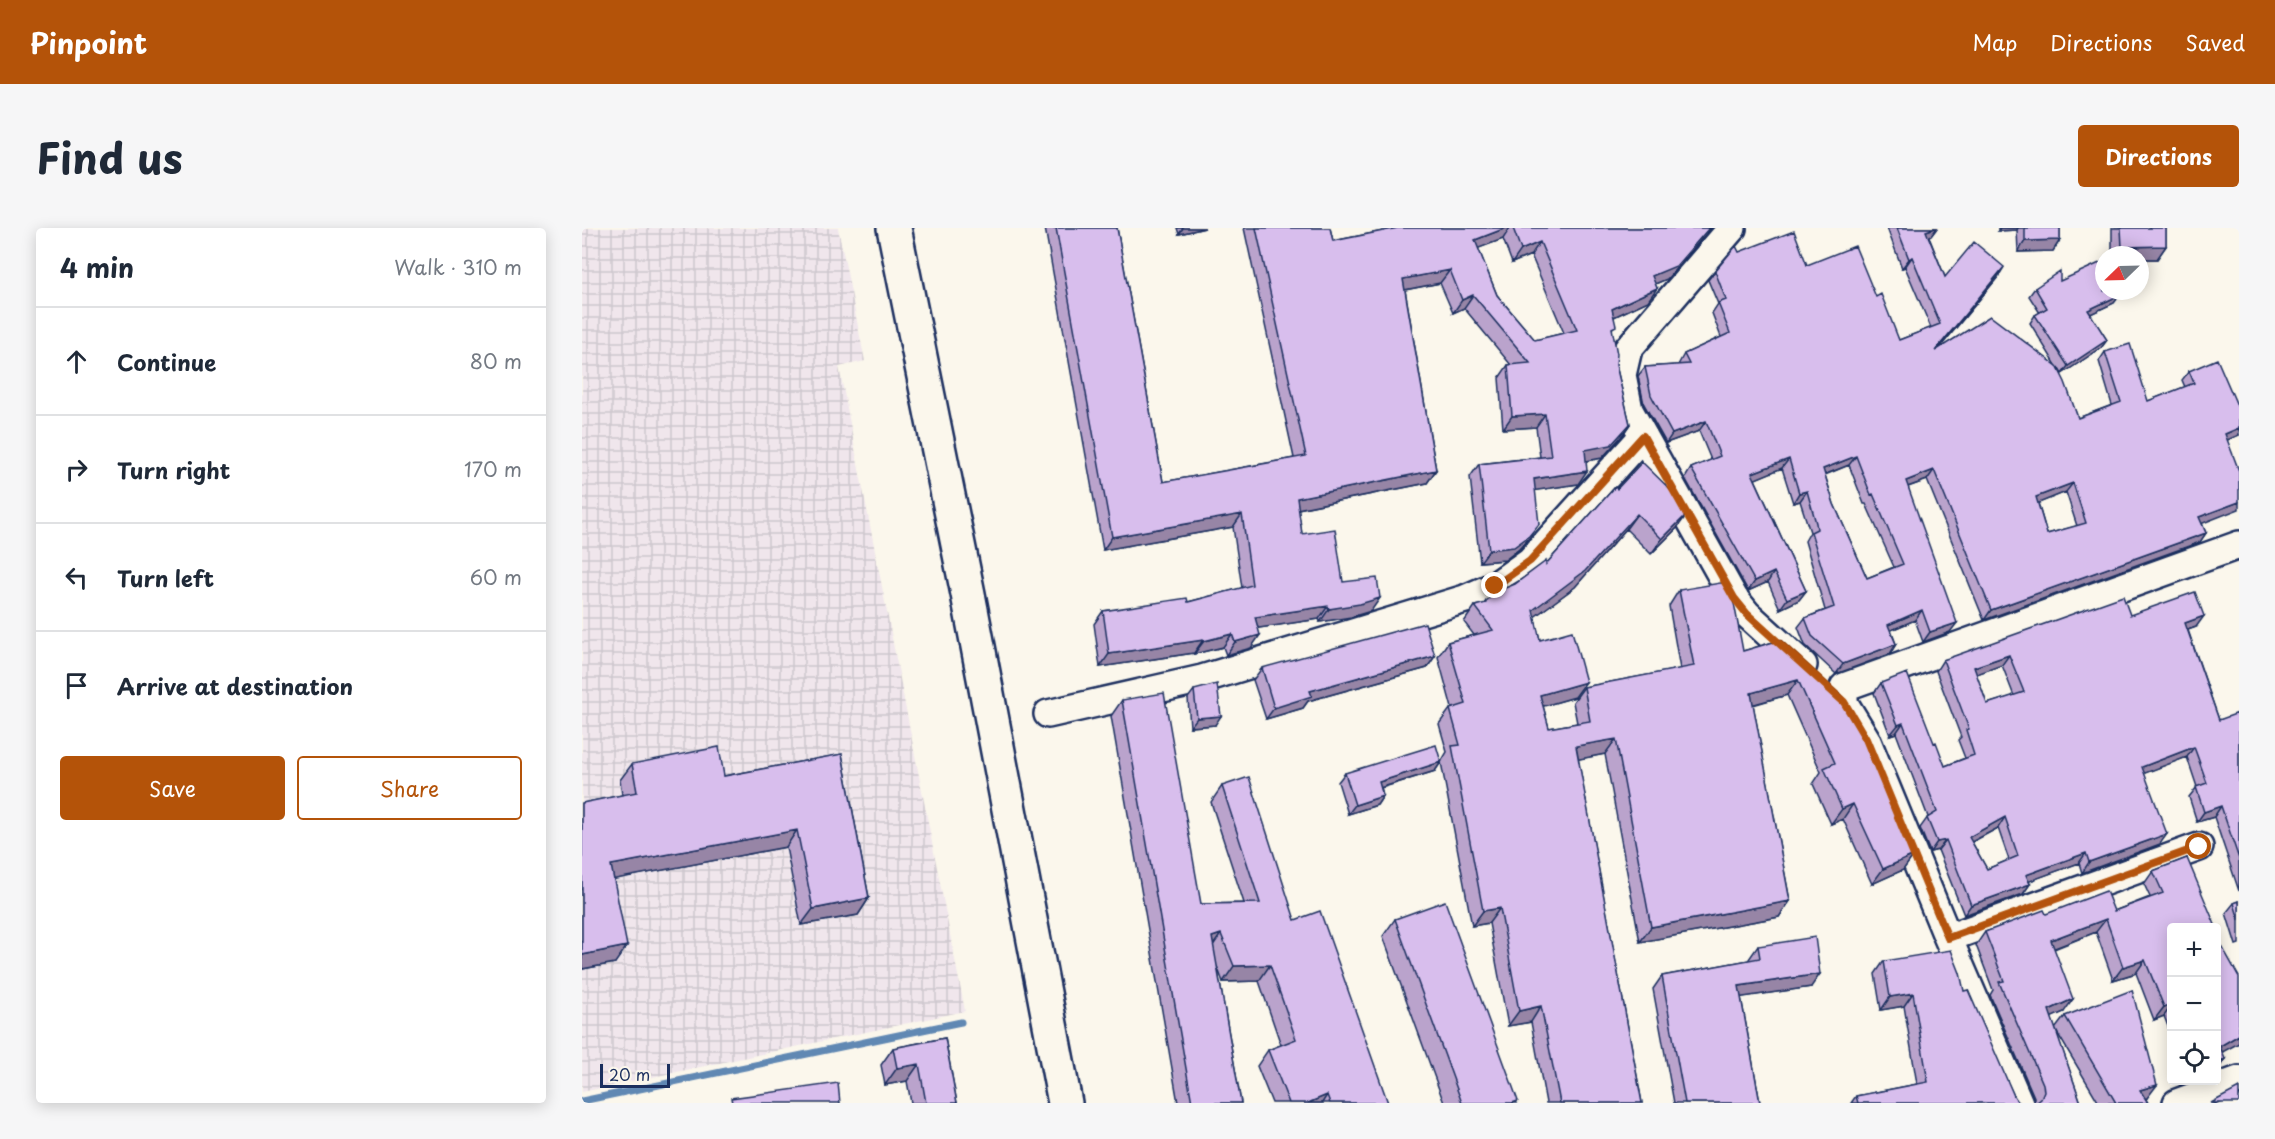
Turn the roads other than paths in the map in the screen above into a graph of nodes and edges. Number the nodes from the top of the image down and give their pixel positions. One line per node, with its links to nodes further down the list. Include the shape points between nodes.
1 (894, 228): 10 (main road)
2 (1732, 228): 3 (street, via 1628,349 1622,375 1629,410)
3 (1643, 436): 5 (street, via 1734,598); 6 (street, via 1530,561 1495,586 1464,599 1202,679)
4 (2239, 545): 5 (street, via 1844,687)
5 (1844, 702): 8 (street, via 1866,739)
6 (1048, 714)
7 (2199, 847): 8 (street)
8 (1948, 938): 11 (street)
9 (2239, 1080): 12 (street)
10 (1065, 1103)
11 (2019, 1103)
12 (2177, 1103)

